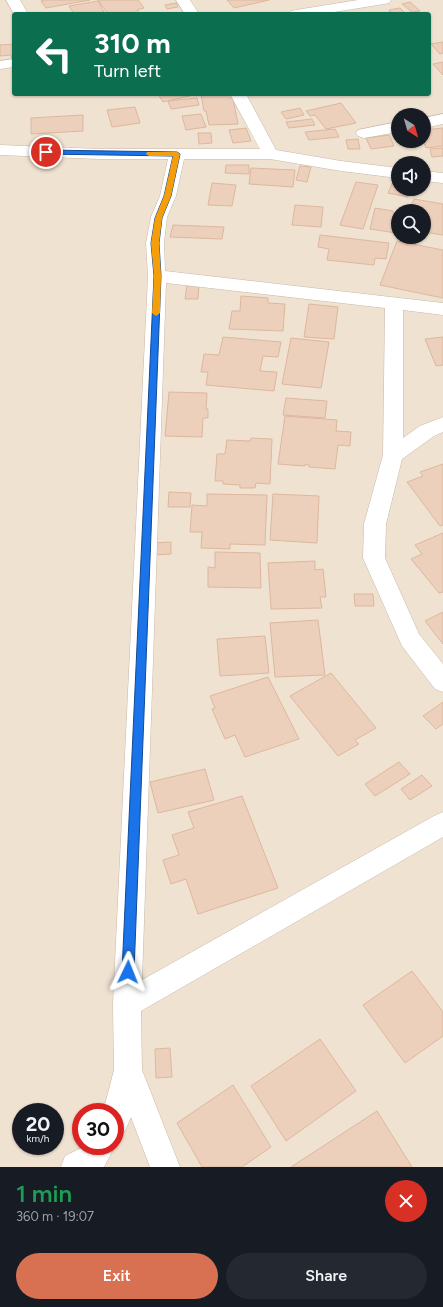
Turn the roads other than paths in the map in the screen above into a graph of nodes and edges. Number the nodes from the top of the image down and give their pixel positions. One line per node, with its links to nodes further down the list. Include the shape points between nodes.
1 (13, 0): 4 (street)
2 (183, 0): 5 (street)
3 (384, 0): 6 (street)
4 (20, 12)
5 (191, 12)
6 (309, 12)
7 (12, 63): 8 (street)
8 (0, 65)
9 (239, 96): 16 (street)
10 (443, 119): 11 (street)
11 (431, 122)
12 (391, 128): 13 (street)
13 (364, 133)
14 (0, 150): 15 (street)
15 (177, 154): 16 (street); 20 (street, via 168,196 159,218 155,243)
16 (270, 154): 17 (street)
17 (391, 172)
18 (431, 177): 19 (street)
19 (443, 178)
20 (158, 276): 21 (street); 27 (street)
21 (394, 303): 22 (street); 24 (street)
22 (443, 309)
23 (443, 424): 24 (street, via 427,431)
24 (393, 455): 25 (street, via 374,524 374,558 410,639)
25 (443, 682)
26 (443, 824): 27 (street)
27 (127, 1004): 28 (street)
28 (128, 1070): 29 (street); 32 (street)
29 (120, 1103)
30 (94, 1155): 31 (street, via 92,1159)
31 (76, 1167)
32 (165, 1167)

